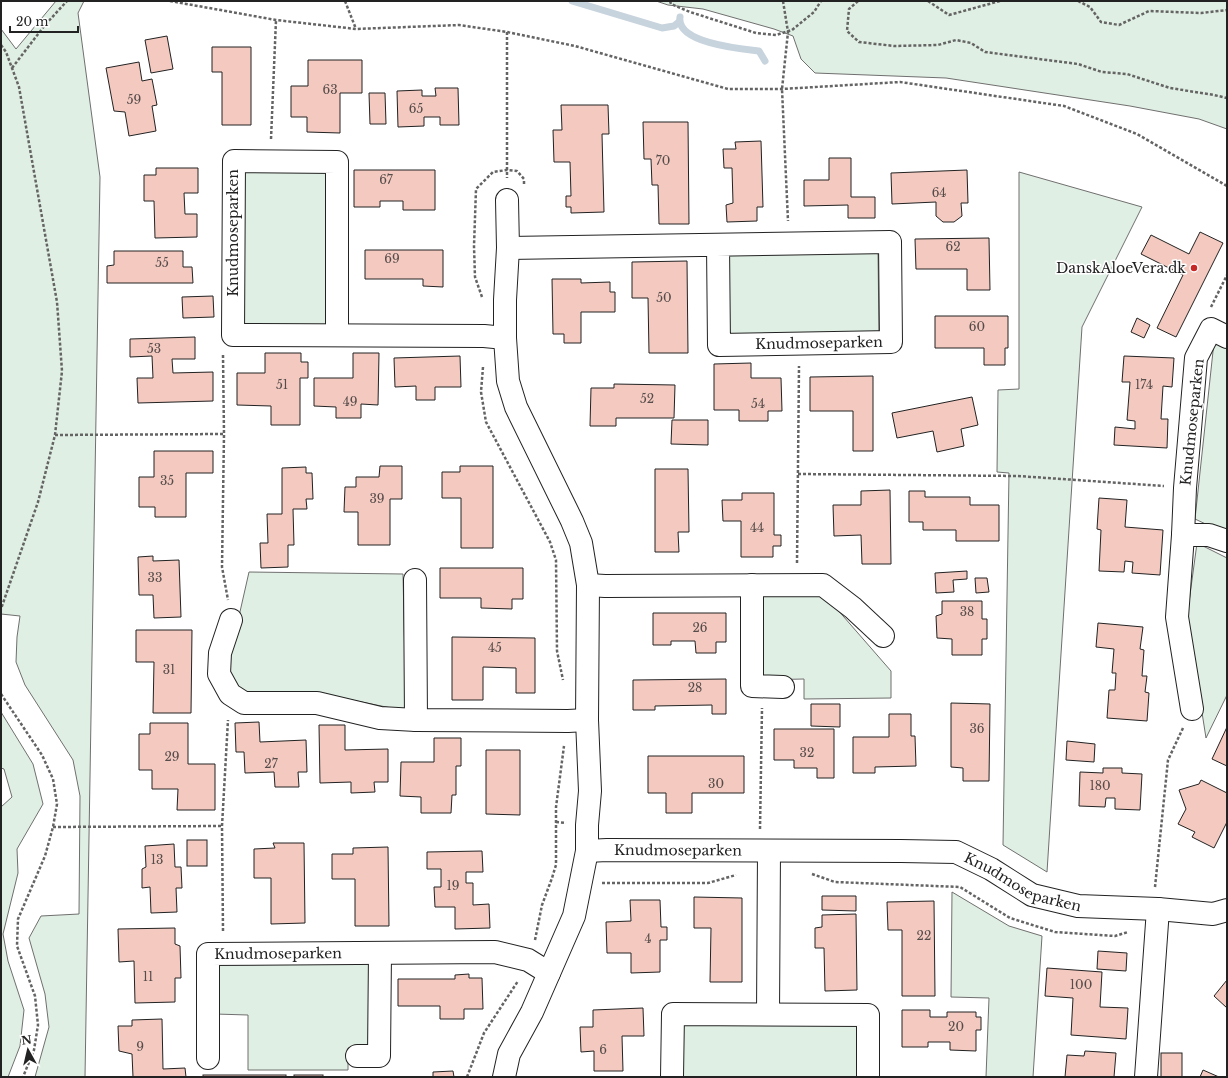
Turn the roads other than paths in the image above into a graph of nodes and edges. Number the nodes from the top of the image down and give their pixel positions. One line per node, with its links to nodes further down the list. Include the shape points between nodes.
1 (507, 200): 3 (street)
2 (718, 245): 2 (street, Knudmoseparken, via 890,242 891,342 719,345); 3 (street, Knudmoseparken)
3 (508, 248): 6 (street)
4 (1219, 333): 7 (street, Knudmoseparken, via 1196,358)
5 (336, 335): 5 (street, Knudmoseparken, via 233,335 234,161 337,162); 6 (street)
6 (506, 338): 10 (street, via 508,381 516,406 581,543)
7 (1183, 535): 8 (street, via 1209,535); 15 (street, Knudmoseparken, via 1177,617)
8 (1227, 541)
9 (415, 580): 16 (street)
10 (588, 585): 11 (street); 17 (street)
11 (752, 585): 13 (street, via 823,585); 14 (street, via 752,686)
12 (231, 620): 16 (street, via 220,653 219,674 230,694 244,703 316,703 380,718)
13 (883, 636)
14 (773, 686)
15 (1192, 709)
16 (416, 720): 17 (street)
17 (577, 721): 18 (street, via 590,791)
18 (587, 851): 19 (street, Knudmoseparken); 23 (street, via 574,916)
19 (766, 857): 20 (street, Knudmoseparken, via 901,851 956,852 991,869 1032,895 1078,906); 24 (street)
20 (1158, 909): 21 (street, Knudmoseparken, via 1213,914); 30 (street)
21 (1227, 910)
22 (380, 953): 23 (street, Knudmoseparken, via 495,952 528,960); 25 (street, via 379,1056); 26 (street, Knudmoseparken, via 208,954)
23 (549, 973): 27 (street, via 532,1012 509,1054)
24 (768, 1014): 28 (street, via 672,1014); 29 (street, via 868,1015)
25 (357, 1056)
26 (208, 1058)
27 (504, 1077)
28 (672, 1077)
29 (868, 1077)
30 (1146, 1077)

